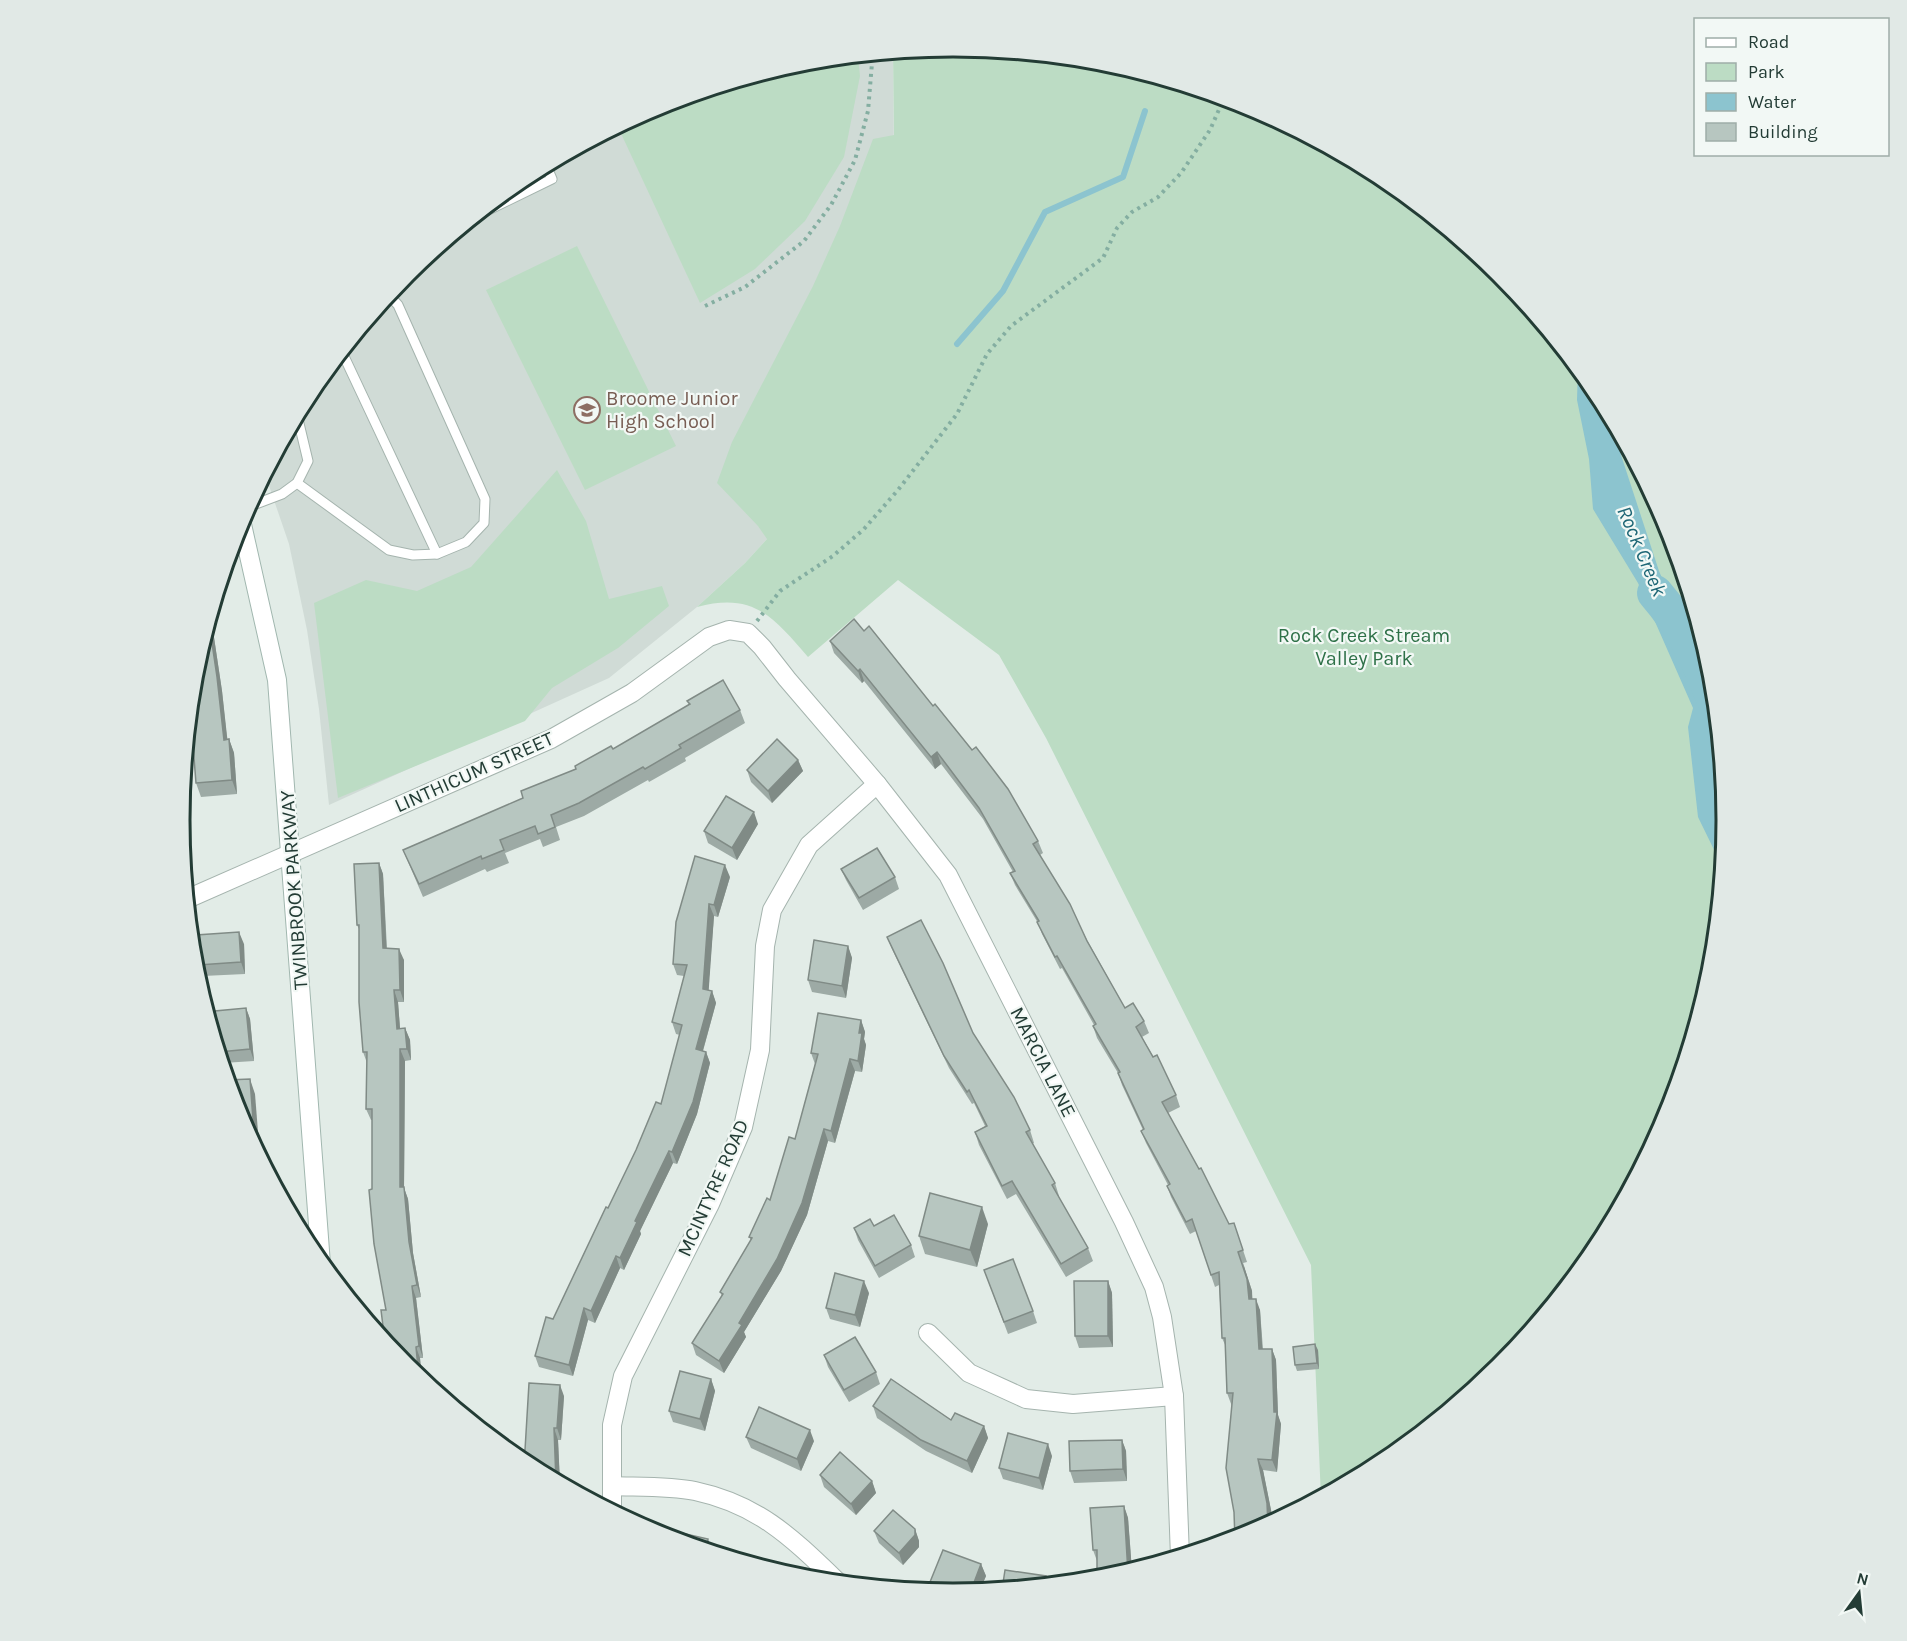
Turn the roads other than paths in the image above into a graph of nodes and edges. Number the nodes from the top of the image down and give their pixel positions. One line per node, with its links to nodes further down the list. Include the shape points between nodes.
1 (549, 173): 2 (lane, via 552,179)
2 (511, 199)
3 (394, 301): 9 (lane, via 485,499 484,523 466,542)
4 (346, 359): 9 (lane)
5 (300, 427): 6 (lane, via 308,460)
6 (297, 483): 7 (lane); 9 (lane, via 389,550)
7 (260, 502)
8 (245, 537): 12 (street, TWINBROOK PARKWAY, via 277,680)
9 (437, 554)
10 (748, 633): 11 (street, MARCIA LANE); 12 (street, LINTHICUM STREET, via 729,630 709,637 632,693 551,739)
11 (877, 784): 16 (street, MARCIA LANE, via 948,875 1124,1222 1154,1287); 17 (street, MCINTYRE ROAD, via 808,845 772,910 765,946 760,1050 743,1126 710,1204 623,1376 612,1425)
12 (291, 853): 13 (street, LINTHICUM STREET); 14 (street, TWINBROOK PARKWAY)
13 (194, 895)
14 (320, 1246)
15 (928, 1333): 16 (street, via 969,1373 1026,1399 1073,1404)
16 (1174, 1396): 19 (street, MARCIA LANE)
17 (612, 1486): 18 (street, MCINTYRE ROAD); 20 (street, via 694,1491 747,1507 791,1536)
18 (612, 1503)
19 (1180, 1549)
20 (829, 1573)

